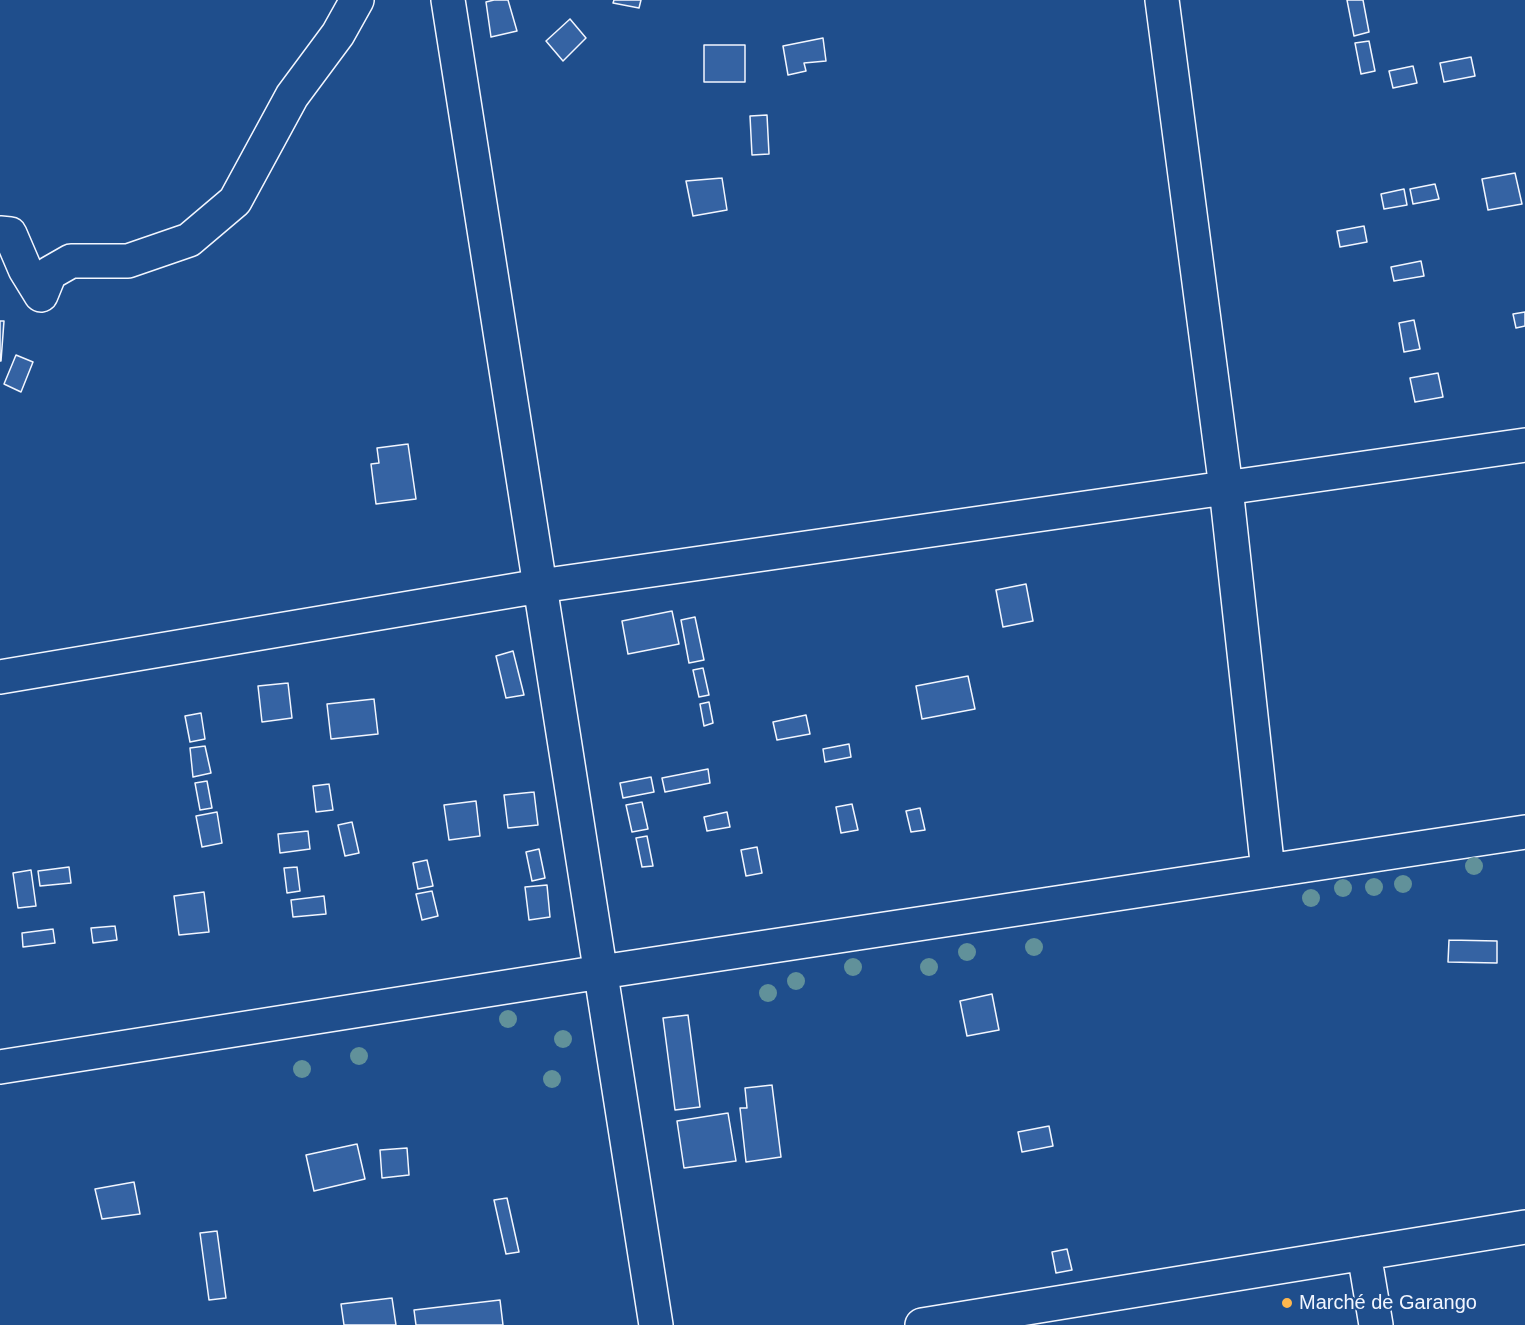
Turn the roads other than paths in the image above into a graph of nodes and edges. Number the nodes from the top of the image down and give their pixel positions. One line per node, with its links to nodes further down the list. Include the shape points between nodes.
1 (357, 0): 4 (street, via 338,34 292,96 235,201 189,240 128,261 71,261 50,273 41,295 10,234)
2 (448, 0): 7 (street)
3 (1162, 0): 6 (street)
4 (0, 233)
5 (1525, 445): 6 (street)
6 (1226, 488): 7 (street); 10 (street)
7 (540, 586): 8 (street); 11 (street)
8 (0, 676)
9 (1525, 832): 10 (street)
10 (1268, 871): 11 (street)
11 (601, 972): 12 (street); 15 (street)
12 (0, 1067)
13 (1525, 1227): 14 (street)
14 (1364, 1253): 16 (street); 17 (street)
15 (656, 1325)
16 (922, 1325)
17 (1376, 1325)

